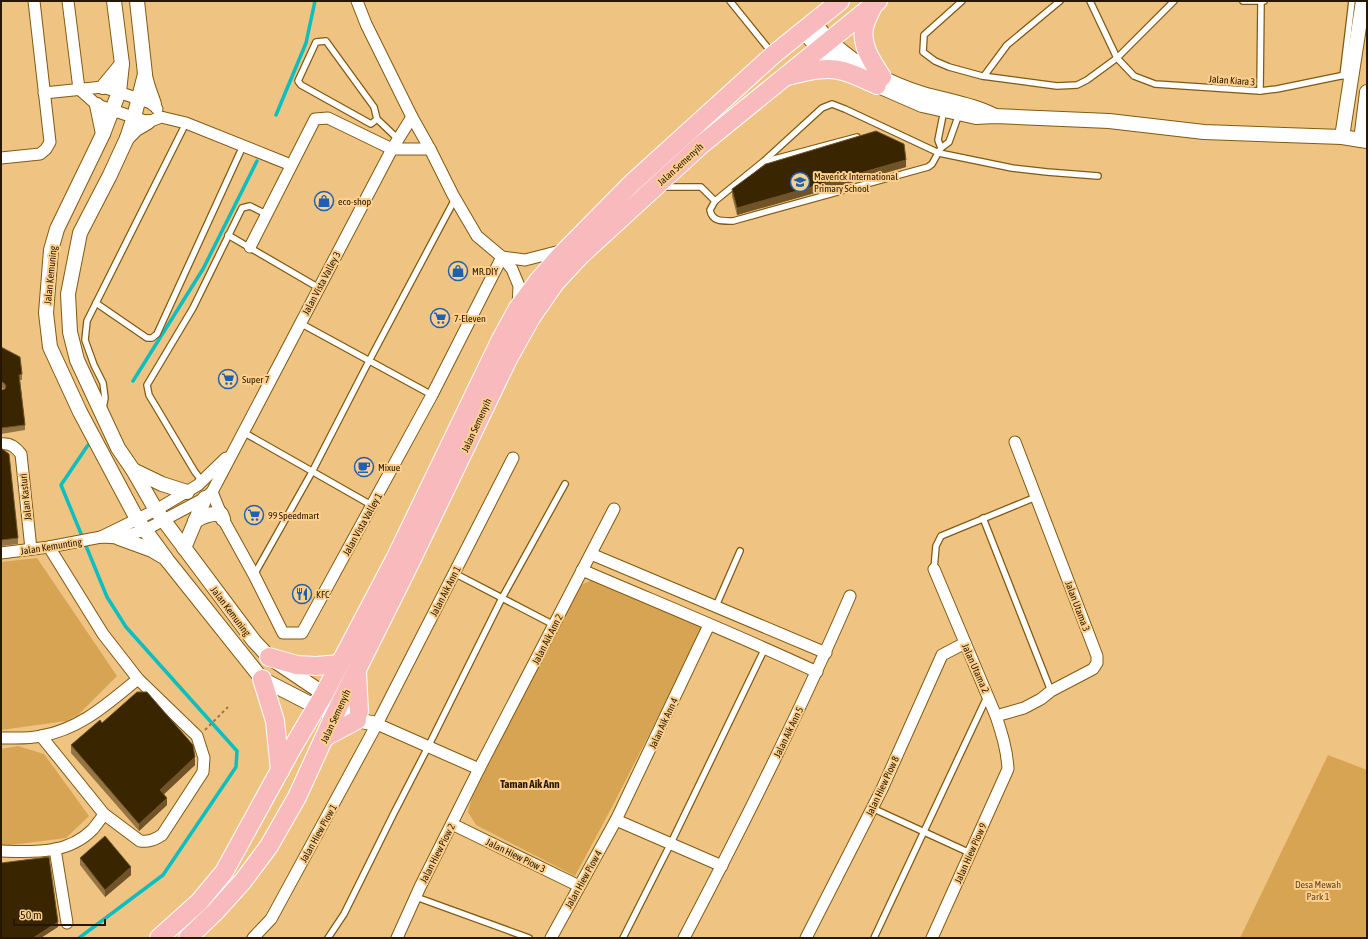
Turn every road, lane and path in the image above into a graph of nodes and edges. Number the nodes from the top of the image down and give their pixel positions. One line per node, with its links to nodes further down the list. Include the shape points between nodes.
1 (34, 1): 32 (street)
2 (68, 1): 28 (street)
3 (114, 1): 21 (street, Jalan Kemuning)
4 (137, 1): 22 (street, Jalan Kemuning)
5 (356, 1): 41 (street)
6 (730, 1): 19 (lane)
7 (840, 1): 17 (main road, Jalan Semenyih)
8 (962, 1): 24 (lane, via 924,35 923,52 949,68)
9 (1060, 1): 24 (lane, via 1007,45)
10 (1090, 1): 20 (lane, Jalan Kiara 3)
11 (1174, 1): 20 (lane)
12 (1243, 1): 13 (lane)
13 (1263, 1): 29 (lane)
14 (1352, 1): 23 (lane)
15 (1363, 1): 23 (street)
16 (876, 3): 18 (main road, Jalan Semenyih); 26 (main road, via 864,26 864,44)
17 (809, 26): 18 (street); 19 (main road, Jalan Semenyih)
18 (824, 44): 25 (main road, Jalan Semenyih); 26 (street, via 855,61)
19 (773, 55): 67 (main road, Jalan Semenyih, via 631,184)
20 (1117, 58): 24 (lane, via 1077,85 1057,86); 29 (lane, Jalan Kiara 3, via 1134,76 1155,84)
21 (122, 64): 27 (street); 30 (street, Jalan Kemuning)
22 (145, 74): 33 (street, Jalan Kemuning); 34 (street)
23 (1348, 74): 29 (lane, Jalan Kiara 3); 49 (street)
24 (984, 76)
25 (784, 77): 26 (main road, via 830,69); 61 (main road, Jalan Semenyih)
26 (880, 81): 37 (street, via 922,105); 39 (street, via 978,108)
27 (103, 87): 28 (street); 30 (street)
28 (79, 89): 32 (street); 35 (street)
29 (1260, 91)
30 (119, 92): 33 (street); 36 (street, Jalan Kemuning)
31 (1367, 92): 52 (street)
32 (44, 93): 57 (street, via 50,142 40,154)
33 (139, 99): 34 (street); 40 (street, Jalan Kemuning)
34 (154, 104): 42 (street)
35 (97, 105): 36 (street); 47 (street)
36 (113, 110): 40 (street); 47 (street, Jalan Kemuning)
37 (944, 110): 38 (street); 56 (lane, via 938,140)
38 (958, 114): 39 (street, via 976,117); 56 (lane, via 949,142)
39 (995, 116): 49 (street, via 1109,121 1204,132)
40 (134, 117): 42 (street); 50 (street, Jalan Kemuning)
41 (412, 117): 51 (street, Jalan Vista Valley 3); 55 (street)
42 (155, 119): 44 (street); 50 (street)
43 (377, 119): 43 (lane, via 374,107 326,41 316,42 298,81 301,85 371,124); 51 (lane)
44 (186, 123): 53 (street); 70 (lane)
45 (888, 129): 46 (lane); 56 (lane); 58 (lane, via 832,104 822,108)
46 (880, 131)
47 (103, 134): 92 (street, Jalan Kemuning, via 56,229 51,250 46,313 50,347 80,412)
48 (865, 135): 58 (lane)
49 (1342, 137): 52 (street)
50 (127, 138): 75 (street, Jalan Kemuning, via 80,233 68,294 70,332 77,360)
51 (398, 139): 54 (street, Jalan Vista Valley 3)
52 (1364, 141)
53 (243, 146): 59 (street); 70 (lane, via 157,334 147,338)
54 (392, 149): 55 (street); 59 (street, via 328,118 315,120); 69 (street, Jalan Vista Valley 3)
55 (430, 149): 62 (street)
56 (940, 151): 60 (lane, via 1012,168); 63 (lane, via 928,167 733,221 716,219 711,214 710,210)
57 (1, 158)
58 (764, 161): 63 (lane)
59 (291, 166): 64 (street)
60 (1098, 176)
61 (654, 187): 63 (lane, via 701,187); 119 (main road, Jalan Semenyih, via 581,255 555,283 532,316 508,359)
62 (455, 198): 68 (street, via 477,236); 73 (lane)
63 (715, 201)
64 (266, 214): 65 (lane, via 250,206 242,208); 66 (street)
65 (228, 235): 66 (lane); 83 (lane, via 193,308 147,385 149,396)
66 (250, 247): 69 (lane)
67 (567, 249): 68 (street, via 525,260); 71 (main road, Jalan Semenyih, via 545,272)
68 (502, 258): 71 (street, via 512,269 519,286); 74 (street, Jalan Vista Valley 1)
69 (319, 288): 72 (street, Jalan Vista Valley 3)
70 (96, 303): 75 (lane, via 87,320 85,340 103,383 105,398)
71 (518, 308): 118 (main road, Jalan Semenyih, via 395,559)
72 (300, 323): 73 (lane); 76 (street, Jalan Vista Valley 3)
73 (369, 361): 74 (lane); 82 (lane)
74 (432, 395): 88 (street, Jalan Vista Valley 1)
75 (102, 415): 81 (street, Jalan Kemuning, via 118,448)
76 (243, 432): 79 (street, Jalan Vista Valley 3); 82 (lane)
77 (1015, 442): 87 (street, Jalan Utama 3)
78 (1, 444): 100 (street, Jalan Kasturi, via 15,447 21,454)
79 (233, 451): 83 (street, Jalan Vista Valley 3); 86 (street, Jalan Vista Valley 3)
80 (513, 458): 107 (street, Jalan Aik Ann 1)
81 (133, 470): 85 (street, via 162,484); 90 (street, Jalan Kemuning)
82 (312, 472): 88 (lane); 108 (lane)
83 (202, 481): 85 (street, Jalan Vista Valley 3)
84 (565, 484): 110 (lane)
85 (187, 492): 90 (street, Jalan Vista Valley 3)
86 (209, 495): 90 (street); 93 (street, Jalan Vista Valley 1); 94 (street)
87 (1036, 497): 91 (lane); 123 (street, Jalan Utama 3, via 1097,656 1097,663 1093,669)
88 (373, 506): 108 (street, Jalan Vista Valley 1, via 302,633 282,633)
89 (614, 509): 103 (street, Jalan Aik Ann 2)
90 (160, 515): 92 (street); 95 (street); 99 (street, Jalan Kemuning)
91 (983, 518): 105 (lane, via 942,536 936,546); 123 (lane)
92 (137, 519): 95 (street, Jalan Kemuning); 96 (street)
93 (223, 519): 94 (street, via 221,514 211,514); 108 (street, Jalan Vista Valley 1)
94 (195, 521): 99 (street)
95 (145, 530): 97 (street); 104 (street, Jalan Kemuning)
96 (96, 538): 97 (street); 98 (street, Jalan Kemunting)
97 (120, 538): 104 (street, via 152,550)
98 (49, 547): 100 (street, Jalan Kemunting); 121 (street, via 103,634)
99 (184, 548): 117 (street, Jalan Kemuning)
100 (31, 549): 102 (street, Jalan Kemunting)
101 (740, 551): 111 (lane)
102 (1, 553)
103 (591, 554): 106 (street, Jalan Aik Ann 2); 111 (street)
104 (168, 560): 122 (street, Jalan Kemuning)
105 (934, 569): 114 (street, Jalan Utama 2)
106 (582, 570): 112 (street, Jalan Aik Ann 2); 113 (street)
107 (454, 573): 110 (lane); 130 (street, Jalan Aik Ann 1)
108 (254, 575)
109 (850, 596): 116 (street, Jalan Aik Ann 5)
110 (502, 598): 112 (lane); 135 (lane)
111 (716, 606): 116 (street)
112 (554, 625): 136 (street, Jalan Aik Ann 2)
113 (709, 625): 115 (street); 141 (street, Jalan Aik Ann 4)
114 (964, 643): 124 (street, Jalan Utama 2); 139 (street, Jalan Hiew Piow 8, via 942,655)
115 (765, 648): 120 (street); 144 (lane)
116 (826, 653): 120 (street, Jalan Aik Ann 5)
117 (269, 657): 118 (main road, via 297,665); 125 (street, Jalan Kemuning)
118 (340, 664): 125 (main road, Jalan Semenyih)
119 (357, 670): 127 (main road, Jalan Semenyih); 128 (main road)
120 (817, 672): 148 (street, Jalan Aik Ann 5)
121 (138, 679): 132 (street, via 90,717 68,728); 140 (street, via 197,736 204,758 203,772 162,835 153,841 140,842)
122 (262, 679): 125 (street, Jalan Kemuning); 138 (main road, via 275,721)
123 (1051, 690): 129 (street, Jalan Utama 3, via 1041,700)
124 (988, 695): 129 (street, Jalan Utama 2); 143 (lane)
125 (321, 701): 127 (street); 138 (main road, Jalan Semenyih)
126 (228, 707): 131 (path)
127 (337, 709): 128 (street); 133 (main road, Jalan Semenyih)
128 (358, 716): 130 (street); 133 (main road)
129 (996, 716): 137 (street, Jalan Utama 2, via 1004,741)
130 (377, 724): 135 (street); 154 (street, Jalan Hiew Piow 1, via 271,919)
131 (209, 728)
132 (41, 736): 134 (street); 140 (street)
133 (325, 737): 153 (main road, Jalan Semenyih, via 297,797 268,846 243,881 216,912)
134 (1, 738)
135 (428, 747): 136 (street); 155 (lane, via 344,914)
136 (479, 769): 142 (street, Jalan Hiew Piow 2)
137 (1008, 769): 147 (street, Jalan Hiew Piow 9)
138 (280, 770): 152 (main road, Jalan Semenyih, via 224,872 199,902)
139 (872, 808): 143 (lane); 161 (street, Jalan Hiew Piow 8)
140 (104, 814): 145 (street, via 92,830 74,843)
141 (616, 820): 144 (street); 149 (street, Jalan Hiew Piow 4)
142 (452, 824): 149 (street, Jalan Hiew Piow 3); 150 (street, Jalan Hiew Piow 2)
143 (923, 832): 147 (lane); 162 (lane)
144 (670, 845): 148 (street); 159 (lane)
145 (54, 849): 146 (street, via 44,852); 151 (street)
146 (1, 851)
147 (970, 853): 163 (street, Jalan Hiew Piow 9)
148 (722, 866): 160 (street, Jalan Aik Ann 5)
149 (579, 886): 158 (street, Jalan Hiew Piow 4)
150 (416, 897): 156 (street, Jalan Hiew Piow 2); 157 (lane)
151 (67, 922)
152 (158, 938)
153 (188, 938)
154 (253, 938)
155 (328, 938)
156 (397, 938)
157 (529, 938)
158 (551, 938)
159 (622, 938)
160 (684, 938)
161 (806, 938)
162 (874, 938)
163 (932, 938)

